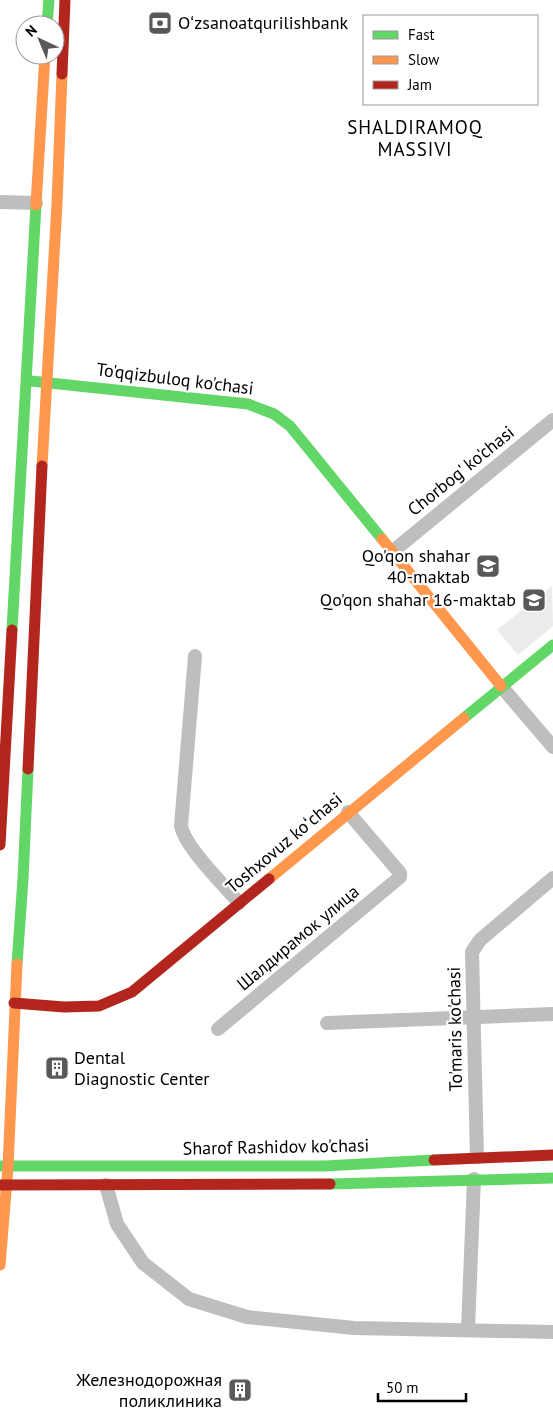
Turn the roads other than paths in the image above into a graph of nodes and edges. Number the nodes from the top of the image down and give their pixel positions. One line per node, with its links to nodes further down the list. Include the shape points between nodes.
1 (49, 0): 3 (main road)
2 (65, 0): 8 (main road)
3 (48, 15)
4 (44, 65): 6 (main road)
5 (0, 202): 6 (street)
6 (36, 203): 7 (main road)
7 (26, 381): 8 (main road, To'qqizbuloq ko'chasi); 11 (main road)
8 (46, 382): 10 (main road, To'qqizbuloq ko'chasi, via 248,404 274,414 290,426); 20 (main road, via 23,879)
9 (553, 420): 10 (street, Chorbog' ko'chasi)
10 (392, 552): 14 (main road, To'qqizbuloq ko'chasi)
11 (7, 605): 17 (main road)
12 (553, 644): 14 (main road, Toshxovuz koʻchasi)
13 (195, 656): 19 (street, via 182,833)
14 (501, 686): 15 (street, To'qqizbuloq ko'chasi); 16 (main road, Toshxovuz koʻchasi)
15 (553, 747)
16 (348, 812): 19 (main road, Toshxovuz koʻchasi); 24 (street, Шалдирамок улица, via 401,875)
17 (0, 845)
18 (553, 878): 22 (street, To'maris ko'chasi, via 475,946 472,952)
19 (239, 903): 20 (main road, Toshxovuz koʻchasi, via 132,992 98,1006)
20 (14, 1003): 27 (main road)
21 (553, 1014): 22 (street)
22 (473, 1016): 23 (street); 26 (street, To'maris ko'chasi)
23 (327, 1023)
24 (218, 1029)
25 (553, 1155): 26 (main road, Sharof Rashidov ko'chasi)
26 (477, 1157): 27 (main road, Sharof Rashidov ko'chasi, via 325,1166)
27 (4, 1167): 30 (main road)
28 (553, 1178): 29 (main road, Sharof Rashidov ko'chasi)
29 (474, 1179): 31 (main road, Sharof Rashidov ko'chasi, via 327,1184); 33 (street)
30 (3, 1185): 31 (main road, Sharof Rashidov ko'chasi); 32 (main road)
31 (106, 1185): 33 (street, via 118,1224 143,1263 189,1298 247,1317 354,1328)
32 (0, 1257)
33 (468, 1329): 34 (street)
34 (553, 1332)

